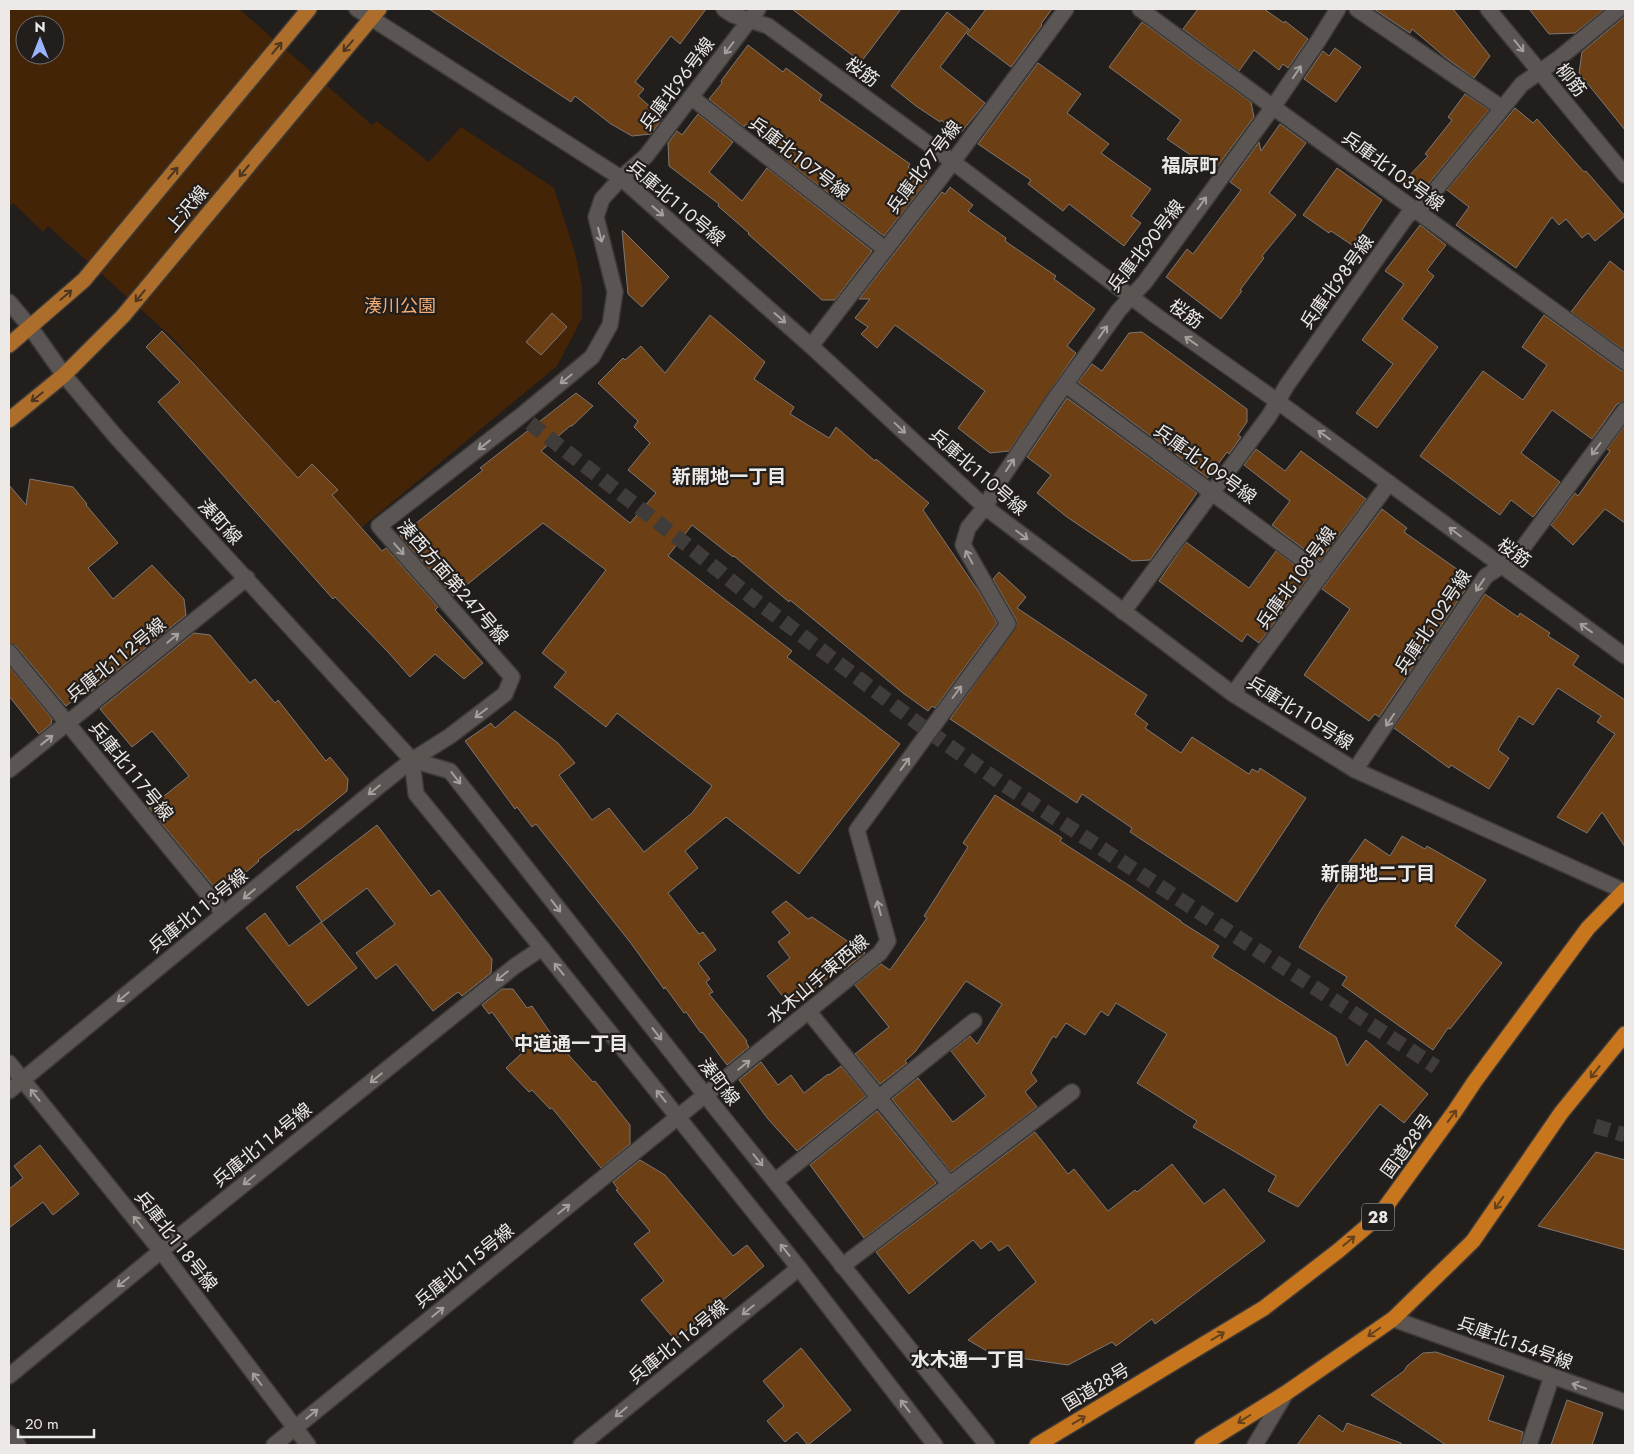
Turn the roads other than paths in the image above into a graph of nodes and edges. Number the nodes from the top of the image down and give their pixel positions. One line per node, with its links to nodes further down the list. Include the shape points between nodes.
1 (309, 9): 23 (main road, 上沢線, one-way to 1, via 84,280)
2 (357, 9): 10 (street, 兵庫北１１０号線)
3 (724, 9): 11 (street, 桜筋, via 733,15)
4 (1066, 9): 16 (street, 兵庫北９７号線)
5 (1140, 9): 14 (street, 兵庫北１０３号線)
6 (1338, 9): 14 (street, 兵庫北９０号線, one-way to 6)
7 (1357, 9): 15 (street)
8 (1488, 9): 12 (street, 柳筋, one-way to 12)
9 (1620, 9): 12 (street, 兵庫北９８号線)
10 (375, 14): 18 (street, 兵庫北１１０号線); 27 (main road, 上沢線, one-way to 27, via 123,316)
11 (754, 14): 13 (street, 兵庫北９６号線, one-way to 13); 16 (street, 桜筋)
12 (1540, 72): 15 (street, 兵庫北９８号線, via 1522,84); 17 (street, 柳筋)
13 (691, 98): 18 (street, 兵庫北９６号線, via 646,156); 20 (street, 兵庫北１０７号線)
14 (1273, 107): 19 (street, 兵庫北１０３号線); 21 (street, 兵庫北９０号線, one-way to 14)
15 (1502, 108): 19 (street, 兵庫北９８号線, via 1424,204)
16 (953, 162): 20 (street, 兵庫北９７号線); 21 (street, 桜筋)
17 (1625, 175)
18 (621, 178): 25 (street, 兵庫北１１０号線, one-way to 25); 31 (street, 兵庫北９６号線, one-way to 31, via 602,199 596,217 616,292 610,325 592,357)
19 (1415, 210): 26 (street, 兵庫北１０３号線); 29 (street, 兵庫北９８号線, via 1407,216)
20 (885, 249): 25 (street, 兵庫北９７号線)
21 (1132, 297): 28 (street, 兵庫北９０号線, one-way to 21); 29 (street, 桜筋, one-way to 21)
22 (9, 302): 23 (street, 湊町線)
23 (30, 327): 24 (main road, 上沢線); 27 (street, 湊町線)
24 (9, 345)
25 (811, 346): 35 (street, 兵庫北１１０号線, one-way to 35)
26 (1625, 362)
27 (64, 375): 32 (main road, 上沢線, one-way to 32); 38 (street, 湊町線, via 117,438)
28 (1066, 384): 34 (street, 兵庫北１０９号線); 35 (street, 兵庫北９０号線, one-way to 28)
29 (1277, 402): 33 (street, 桜筋, one-way to 29); 34 (street, 兵庫北９８号線)
30 (1625, 410): 36 (street, 兵庫北１０２号線, one-way to 36, via 1516,557)
31 (522, 415): 45 (street, 湊西方面第２４７号線, one-way to 45, via 379,526 512,678 505,694)
32 (9, 420)
33 (1389, 483): 36 (street, 桜筋, one-way to 33); 37 (street, 兵庫北１０８号線)
34 (1212, 493): 37 (street, 兵庫北１０９号線); 39 (street, 兵庫北９８号線)
35 (985, 507): 39 (street, 兵庫北１１０号線, one-way to 39); 44 (street, 兵庫北９０号線, one-way to 35, via 1008,624 963,544 968,528)
36 (1501, 566): 41 (street, 桜筋, one-way to 36); 47 (street, 兵庫北１０２号線, one-way to 47, via 1486,576)
37 (1322, 574): 42 (street, 兵庫北１０８号線)
38 (247, 578): 43 (street, 兵庫北１１２号線, one-way to 38); 45 (street, 湊町線)
39 (1123, 612): 42 (street, 兵庫北１１０号線)
40 (9, 652): 43 (street, 兵庫北１１７号線)
41 (1625, 656)
42 (1233, 694): 47 (street, 兵庫北１１０号線)
43 (68, 724): 46 (street, 兵庫北１１２号線, one-way to 43); 49 (street, 兵庫北１１７号線)
44 (928, 731): 51 (street, 水木山手東西線, one-way to 44, via 880,953 888,941 857,830)
45 (412, 760): 49 (street, 兵庫北１１３号線, one-way to 49); 50 (street, via 416,794); 58 (street, 湊町線, one-way to 58, via 450,771)
46 (9, 770)
47 (1355, 770): 48 (street, 兵庫北１１０号線)
48 (1625, 891): 79 (highway, 国道28号 / 28, one-way to 48, via 1264,1308 1378,1216 1588,928)
49 (224, 914): 55 (street, 兵庫北１１３号線, one-way to 55)
50 (542, 948): 60 (street, one-way to 50); 63 (street, 兵庫北１１４号線, one-way to 63, via 515,966)
51 (809, 1012): 58 (street, 水木山手東西線, one-way to 51); 59 (street)
52 (974, 1021): 59 (street)
53 (1625, 1034): 66 (highway, one-way to 66, via 1562,1113 1473,1241)
54 (9, 1062): 55 (street, 兵庫北１１８号線)
55 (23, 1080): 56 (street, 兵庫北１１３号線); 63 (street, 兵庫北１１８号線, one-way to 55)
56 (9, 1091)
57 (1072, 1092): 62 (street)
58 (706, 1096): 60 (street, 水木山手東西線); 61 (street, 湊町線, one-way to 61)
59 (878, 1097): 61 (street); 62 (street)
60 (678, 1117): 65 (street, one-way to 60); 71 (street, 兵庫北１１５号線, one-way to 60)
61 (775, 1181): 64 (street, 湊町線)
62 (950, 1185): 64 (street)
63 (161, 1251): 67 (street, 兵庫北１１４号線, one-way to 67); 71 (street, 兵庫北１１８号線, one-way to 63)
64 (842, 1266): 78 (street, 湊町線)
65 (799, 1268): 76 (street, 兵庫北１１６号線, one-way to 76); 77 (street, one-way to 65)
66 (1392, 1319): 68 (street, 兵庫北１５４号線); 69 (highway, one-way to 69)
67 (9, 1376)
68 (1552, 1376): 70 (street, 兵庫北１５４号線, one-way to 68); 82 (street)
69 (1286, 1393): 80 (highway, one-way to 80); 81 (street)
70 (1625, 1402)
71 (295, 1428): 74 (street, 兵庫北１１５号線); 75 (street, 兵庫北１１８号線)
72 (9, 1433): 73 (street)
73 (18, 1445)
74 (274, 1445)
75 (308, 1445)
76 (581, 1445)
77 (935, 1445)
78 (986, 1445)
79 (1037, 1445)
80 (1202, 1445)
81 (1255, 1445)
82 (1529, 1445)

